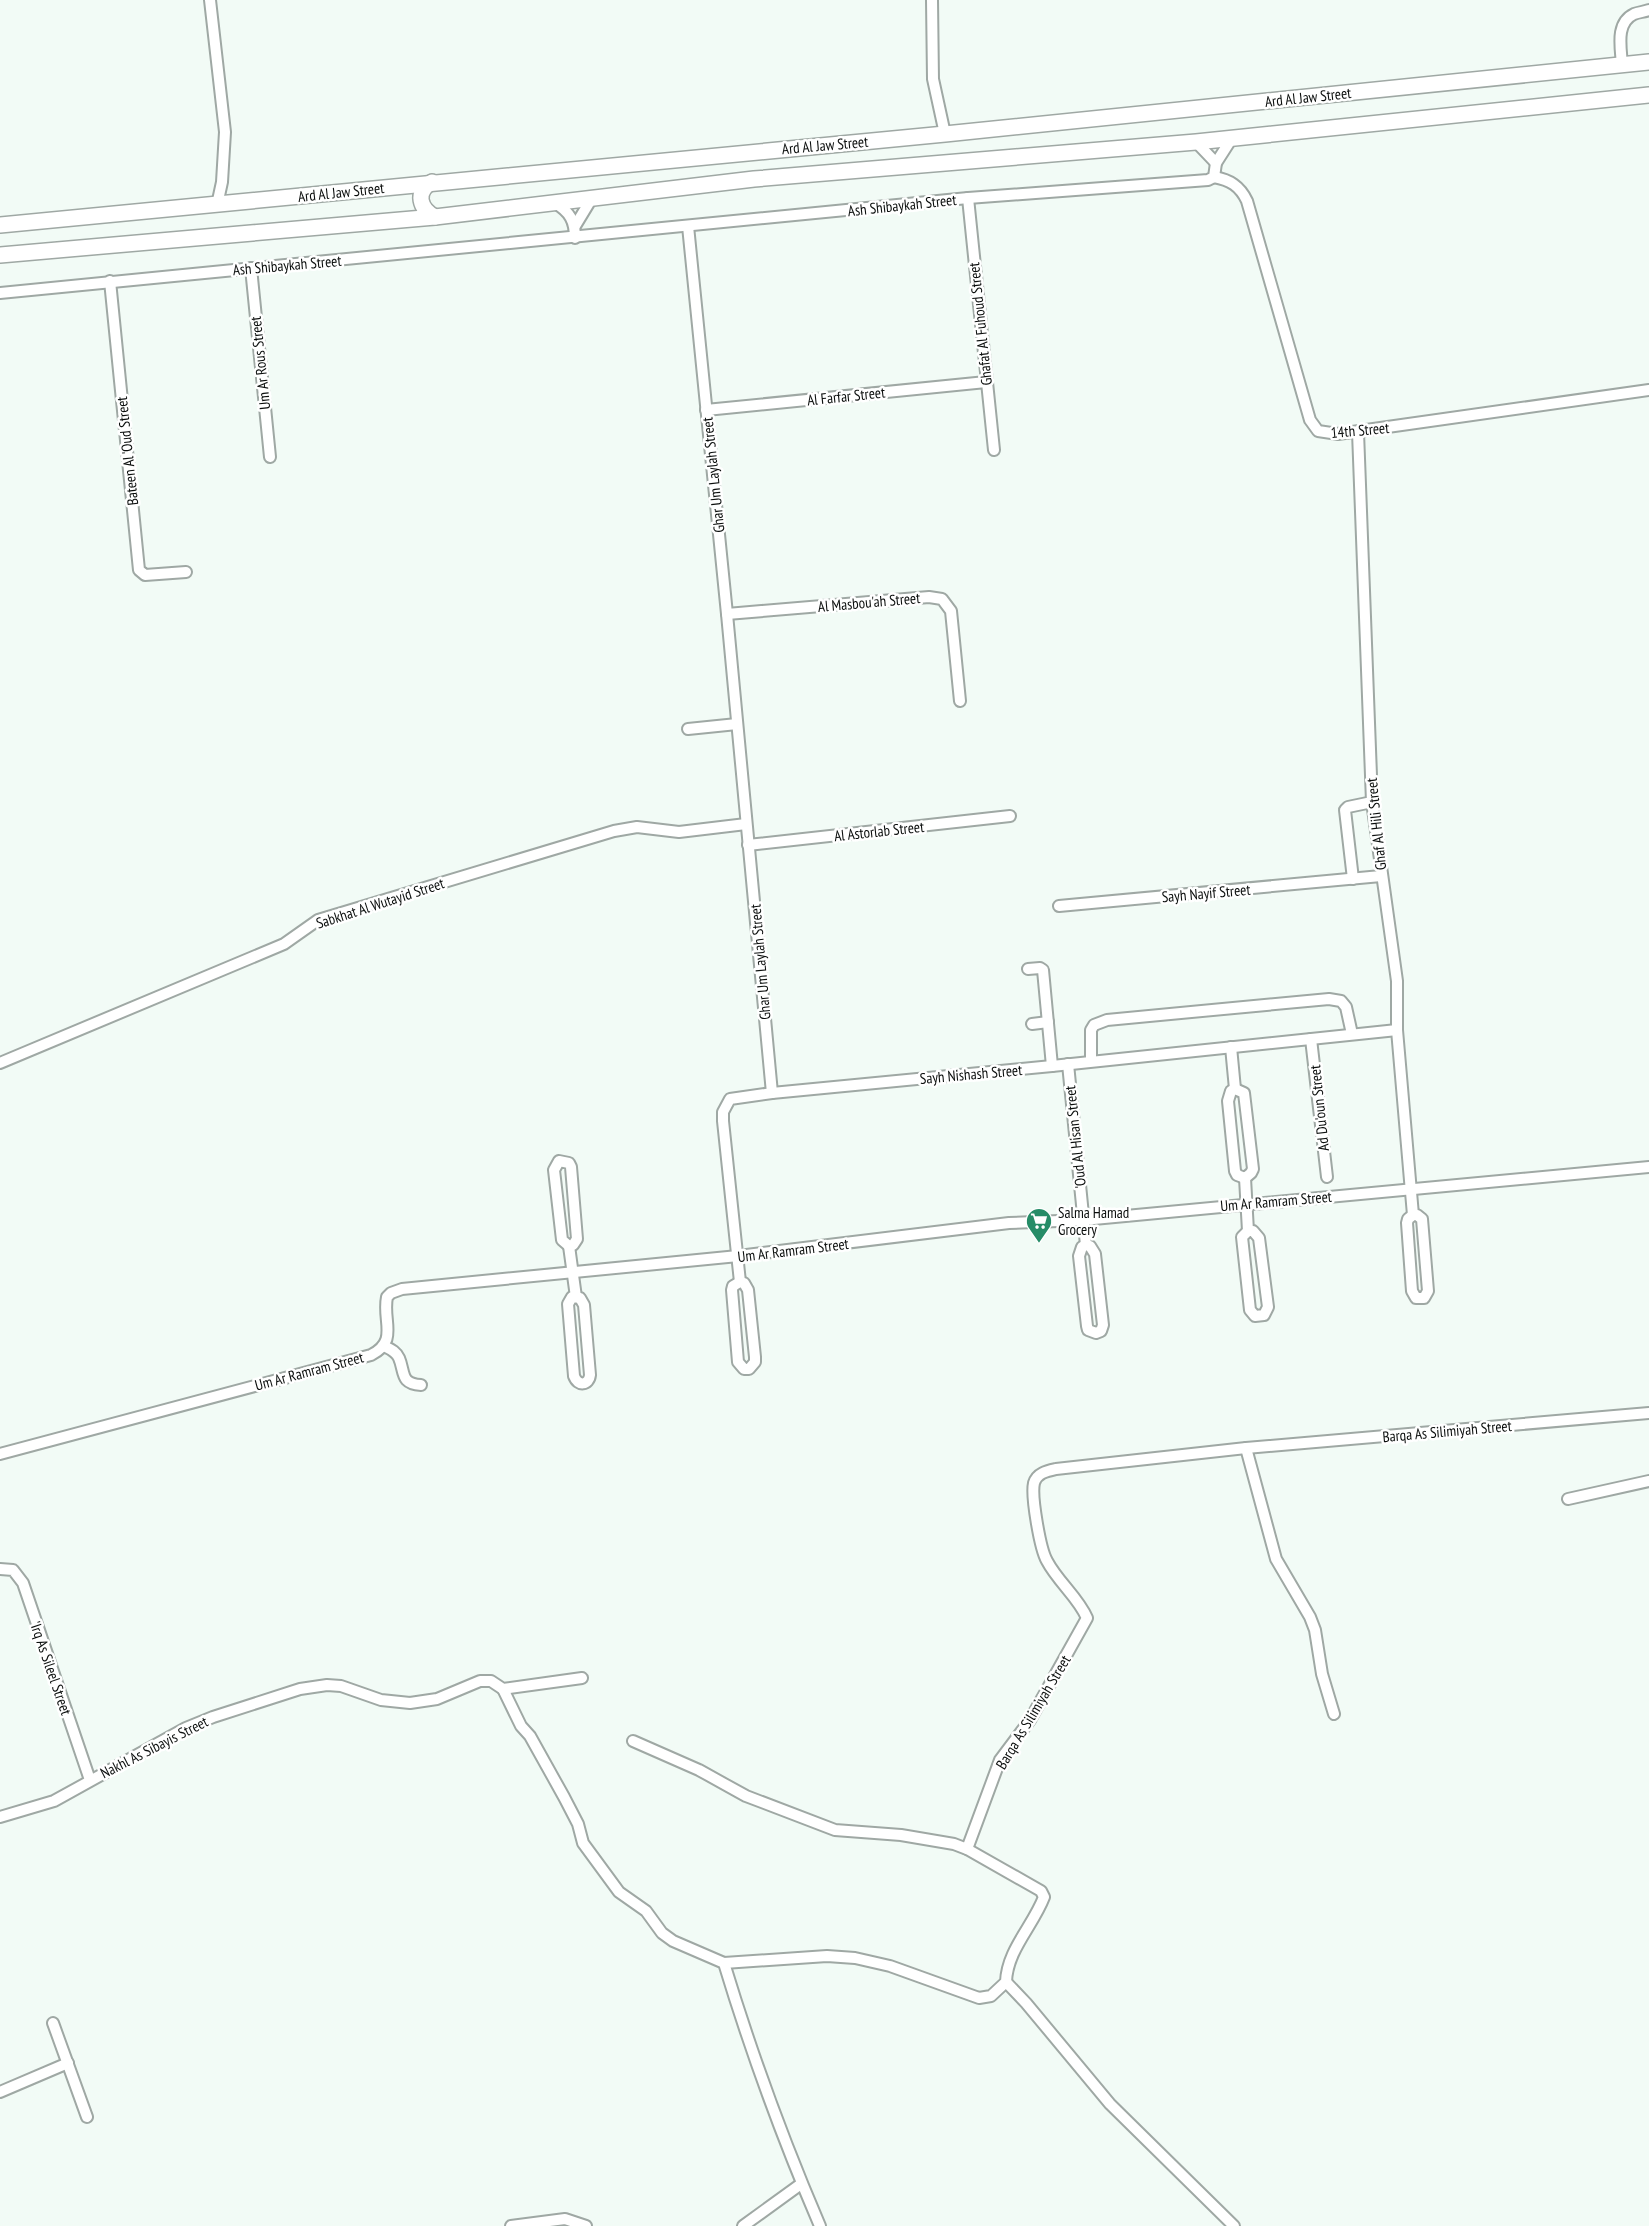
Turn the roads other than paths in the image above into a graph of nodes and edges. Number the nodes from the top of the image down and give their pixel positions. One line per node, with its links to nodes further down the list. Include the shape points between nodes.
1 (210, 0): 18 (street, via 225,132)
2 (932, 0): 7 (street, via 933,79)
3 (1649, 10): 5 (street, via 1631,16 1621,30)
4 (1649, 62): 5 (main road, Ard Al Jaw Street)
5 (1622, 65): 7 (main road, Ard Al Jaw Street)
6 (1649, 95): 8 (main road, Ard Al Jaw Street)
7 (945, 134): 10 (main road, Ard Al Jaw Street)
8 (1232, 138): 9 (main road, Ard Al Jaw Street); 11 (street)
9 (1196, 142): 11 (street); 13 (main road, Ard Al Jaw Street)
10 (764, 150): 13 (main road, via 769,165); 14 (main road, Ard Al Jaw Street)
11 (1216, 163): 12 (street)
12 (1214, 177): 16 (street, Ash Shibaykah Street); 31 (street, 14th Street, via 1238,187 1247,201 1310,420 1318,431 1327,434)
13 (754, 178): 15 (main road, Ard Al Jaw Street)
14 (432, 182): 18 (main road, Ard Al Jaw Street); 19 (main road, via 422,191 420,200)
15 (592, 198): 17 (main road, Ard Al Jaw Street); 21 (street)
16 (968, 198): 22 (street, Ash Shibaykah Street); 28 (street, Ghafat Al Fuhoud Street)
17 (555, 203): 19 (main road, Ard Al Jaw Street); 21 (street)
18 (217, 205): 20 (main road, Ard Al Jaw Street)
19 (435, 217): 24 (main road, Ard Al Jaw Street)
20 (0, 225)
21 (575, 226): 23 (street)
22 (688, 226): 23 (street, Ash Shibaykah Street); 30 (street, Ghar Um Laylah Street)
23 (575, 238): 25 (street, Ash Shibaykah Street)
24 (0, 255)
25 (251, 268): 26 (street, Ash Shibaykah Street); 33 (street, Um Ar Rous Street)
26 (110, 281): 27 (street, Ash Shibaykah Street); 34 (street, Bateen Al 'Oud Street, via 139,570 145,575)
27 (0, 293)
28 (986, 382): 30 (street, Al Farfar Street); 32 (street, Ghafat Al Fuhoud Street)
29 (1649, 390): 31 (street, 14th Street)
30 (706, 410): 35 (street, Ghar Um Laylah Street)
31 (1358, 432): 39 (street, Ghaf Al Hili Street)
32 (994, 450)
33 (270, 457)
34 (186, 572)
35 (727, 614): 36 (street, Al Masbou'ah Street, via 942,599 951,611); 37 (street, Ghar Um Laylah Street)
36 (960, 701)
37 (737, 724): 38 (street); 41 (street, Ghar Um Laylah Street)
38 (688, 729)
39 (1372, 802): 43 (street, Ghaf Al Hili Street); 44 (street, via 1345,810)
40 (1010, 816): 42 (street, Al Astorlab Street)
41 (746, 824): 42 (street, Ghar Um Laylah Street); 54 (street, Sabkhat Al Wutayid Street, via 679,832 637,827 614,831 318,920 284,944)
42 (748, 845): 58 (street, Ghar Um Laylah Street)
43 (1381, 876): 44 (street, Sayh Nayif Street); 49 (street, Ghaf Al Hili Street, via 1397,981)
44 (1353, 879): 45 (street, Sayh Nayif Street)
45 (1059, 906)
46 (1028, 969): 47 (street, via 1043,970)
47 (1048, 1022): 48 (street); 56 (street)
48 (1032, 1024)
49 (1397, 1030): 50 (street, Sayh Nishash Street); 62 (street, Ghaf Al Hili Street)
50 (1352, 1034): 51 (street, Sayh Nishash Street); 53 (street, via 1346,1007 1341,1001 1329,999 1107,1020 1091,1030)
51 (1311, 1039): 52 (street, Sayh Nishash Street); 60 (street, Ad Du'oun Street)
52 (1231, 1047): 53 (street, Sayh Nishash Street); 57 (street)
53 (1091, 1061): 55 (street, Sayh Nishash Street)
54 (0, 1063)
55 (1068, 1064): 56 (street, Sayh Nishash Street); 65 (street, 'Oud Al Hisan Street)
56 (1052, 1066): 58 (street, Sayh Nishash Street)
57 (1235, 1089): 61 (street, via 1245,1098 1253,1169); 61 (street, via 1228,1101 1235,1171)
58 (772, 1093): 69 (street, Sayh Nishash Street, via 730,1099 723,1112)
59 (1649, 1167): 62 (street, Um Ar Ramram Street)
60 (1327, 1177)
61 (1245, 1178): 63 (street)
62 (1411, 1189): 63 (street, Um Ar Ramram Street); 64 (street, Ghaf Al Hili Street)
63 (1247, 1204): 65 (street, Um Ar Ramram Street); 66 (street)
64 (1413, 1215): 64 (street, Ghaf Al Hili Street, via 1407,1223 1412,1291 1420,1300 1428,1291 1422,1220)
65 (1083, 1220): 67 (street, 'Oud Al Hisan Street); 69 (street, Um Ar Ramram Street, via 1009,1223)
66 (1248, 1231): 66 (street, via 1242,1238 1250,1310 1260,1317 1268,1307 1259,1238)
67 (1086, 1245): 67 (street, 'Oud Al Hisan Street, via 1079,1251 1080,1268 1087,1326 1096,1334 1103,1325 1095,1254)
68 (569, 1246): 68 (street, via 577,1239 571,1167 559,1161 554,1170 562,1240); 70 (street)
69 (738, 1256): 70 (street, Um Ar Ramram Street); 71 (street, Sayh Nishash Street)
70 (573, 1272): 72 (street); 73 (street, Um Ar Ramram Street, via 391,1293 386,1304)
71 (740, 1282): 71 (street, Sayh Nishash Street, via 732,1290 738,1362 749,1369 756,1362 748,1290)
72 (576, 1297): 72 (street, via 568,1304 574,1376 581,1384 590,1380 590,1374 584,1305)
73 (384, 1346): 74 (street, via 399,1358 407,1381); 77 (street, Um Ar Ramram Street, via 363,1358)
74 (421, 1385)
75 (1649, 1413): 76 (street, Barqa As Silimiyah Street)
76 (1246, 1448): 83 (street, via 1276,1559 1315,1630); 87 (street, Barqa As Silimiyah Street, via 1056,1469 1040,1475 1034,1483 1042,1552 1087,1618 1030,1720 1000,1760)
77 (0, 1454)
78 (1649, 1481): 79 (street)
79 (1568, 1499)
80 (0, 1569): 85 (street, 'Irq As Sileel Street, via 13,1570 23,1583)
81 (582, 1678): 82 (street)
82 (503, 1689): 85 (street, Nakhl As Sibayis Street, via 480,1681 437,1699 410,1703 381,1700 341,1686 300,1689 213,1716); 88 (street, via 570,1807 583,1843 619,1892 646,1911 673,1941)
83 (1334, 1713)
84 (633, 1741): 87 (street, via 746,1796 835,1830 901,1836)
85 (90, 1780): 86 (street, Nakhl As Sibayis Street, via 54,1801)
86 (0, 1816)
87 (968, 1849): 89 (street, via 1041,1891 1044,1897 1013,1954)
88 (724, 1963): 89 (street, via 827,1956 855,1958 890,1966 979,1998 991,1996); 94 (street)
89 (1006, 1982): 99 (street, via 1110,2104)
90 (53, 2023): 91 (street)
91 (68, 2064): 92 (street); 93 (street)
92 (0, 2092)
93 (87, 2117)
94 (801, 2184): 97 (street); 98 (street)
95 (511, 2226): 96 (street, via 565,2219)
96 (586, 2226)
97 (743, 2226)
98 (820, 2226)
99 (1234, 2226)

